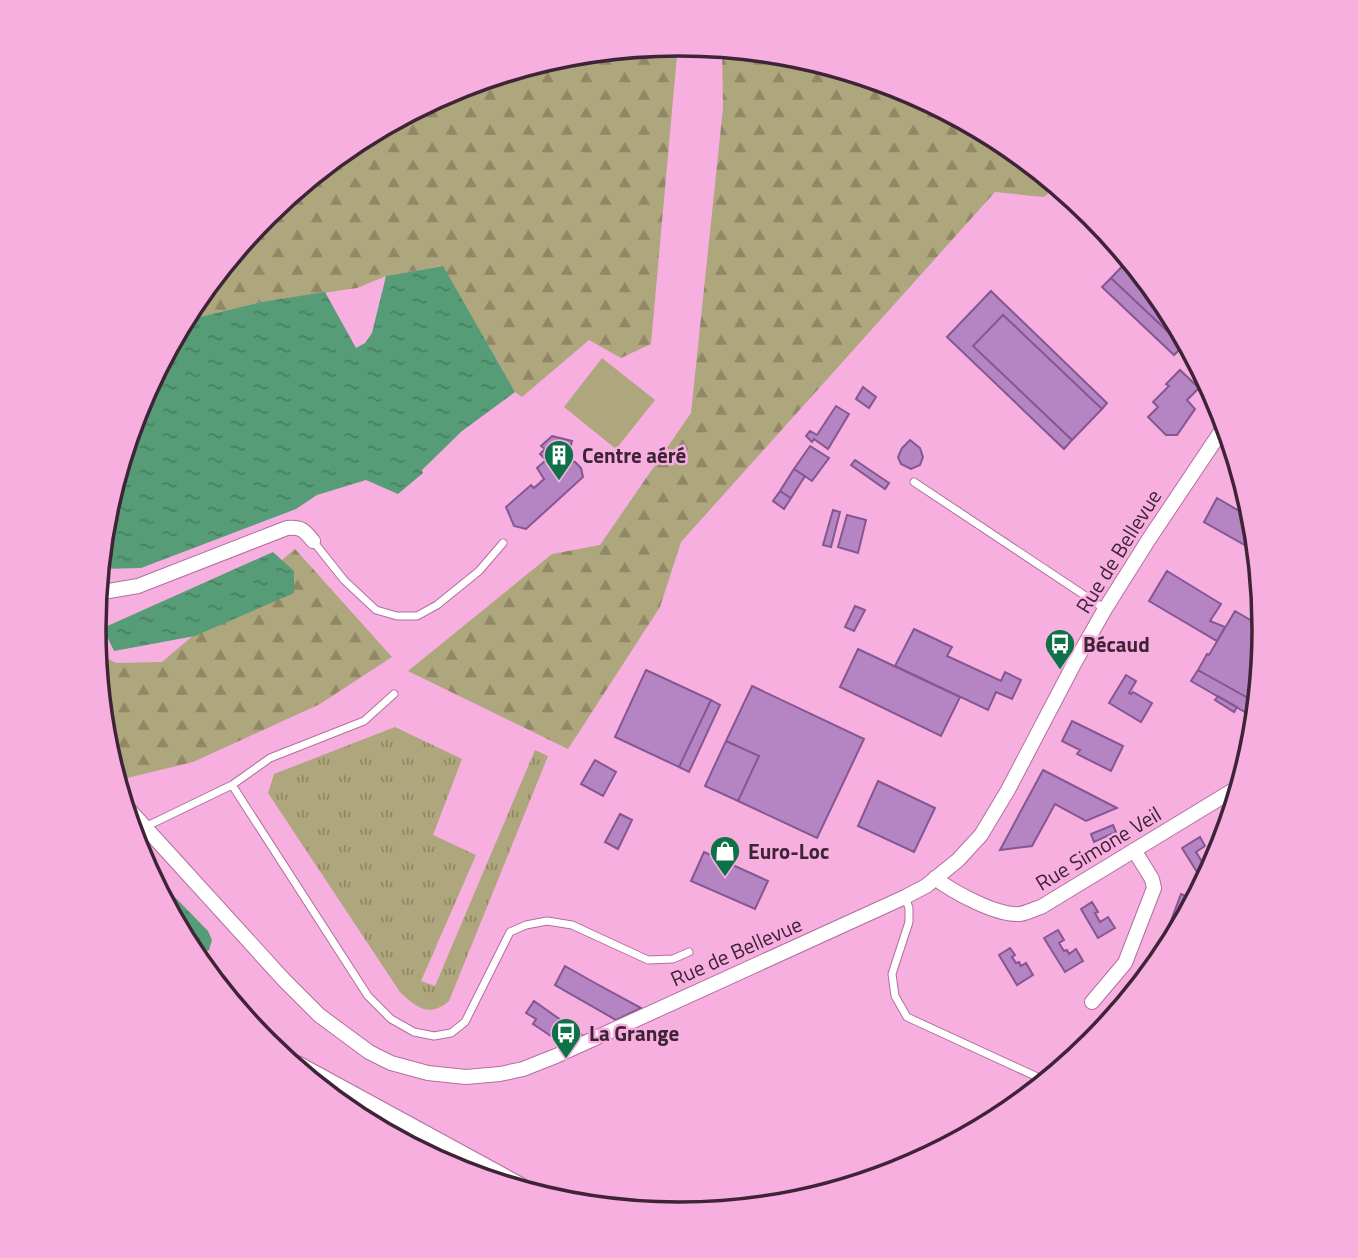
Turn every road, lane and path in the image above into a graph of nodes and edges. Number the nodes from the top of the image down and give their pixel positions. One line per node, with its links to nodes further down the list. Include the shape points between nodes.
1 (1218, 436): 6 (street, Rue de Bellevue)
2 (914, 482): 6 (lane)
3 (313, 541): 4 (lane, via 376,610 417,617 479,571); 5 (street, via 304,530 287,528 138,586)
4 (503, 543)
5 (107, 591)
6 (1105, 609): 13 (street, Rue de Bellevue, via 981,835)
7 (394, 694): 8 (lane, via 364,721 270,758)
8 (232, 785): 11 (lane); 15 (lane, via 368,996 391,1019 414,1032 451,1033 466,1022 510,932 526,925 547,921 572,925 648,960 673,959)
9 (1227, 794): 12 (street, Rue Simone Veil)
10 (139, 820): 11 (street, Rue de Bellevue)
11 (145, 827): 14 (street, Rue de Bellevue, via 319,1015 391,1063 466,1077 523,1069 556,1056)
12 (1134, 850): 13 (street, Rue Simone Veil, via 1041,907 1019,914 998,911); 16 (street, via 1154,888 1125,963)
13 (935, 878): 14 (street, Rue de Bellevue)
14 (905, 897): 17 (lane, via 909,922 892,974 895,996 907,1017)
15 (690, 951)
16 (1092, 1002)
17 (1037, 1077)
18 (348, 1096): 19 (highway)
19 (467, 1161)

